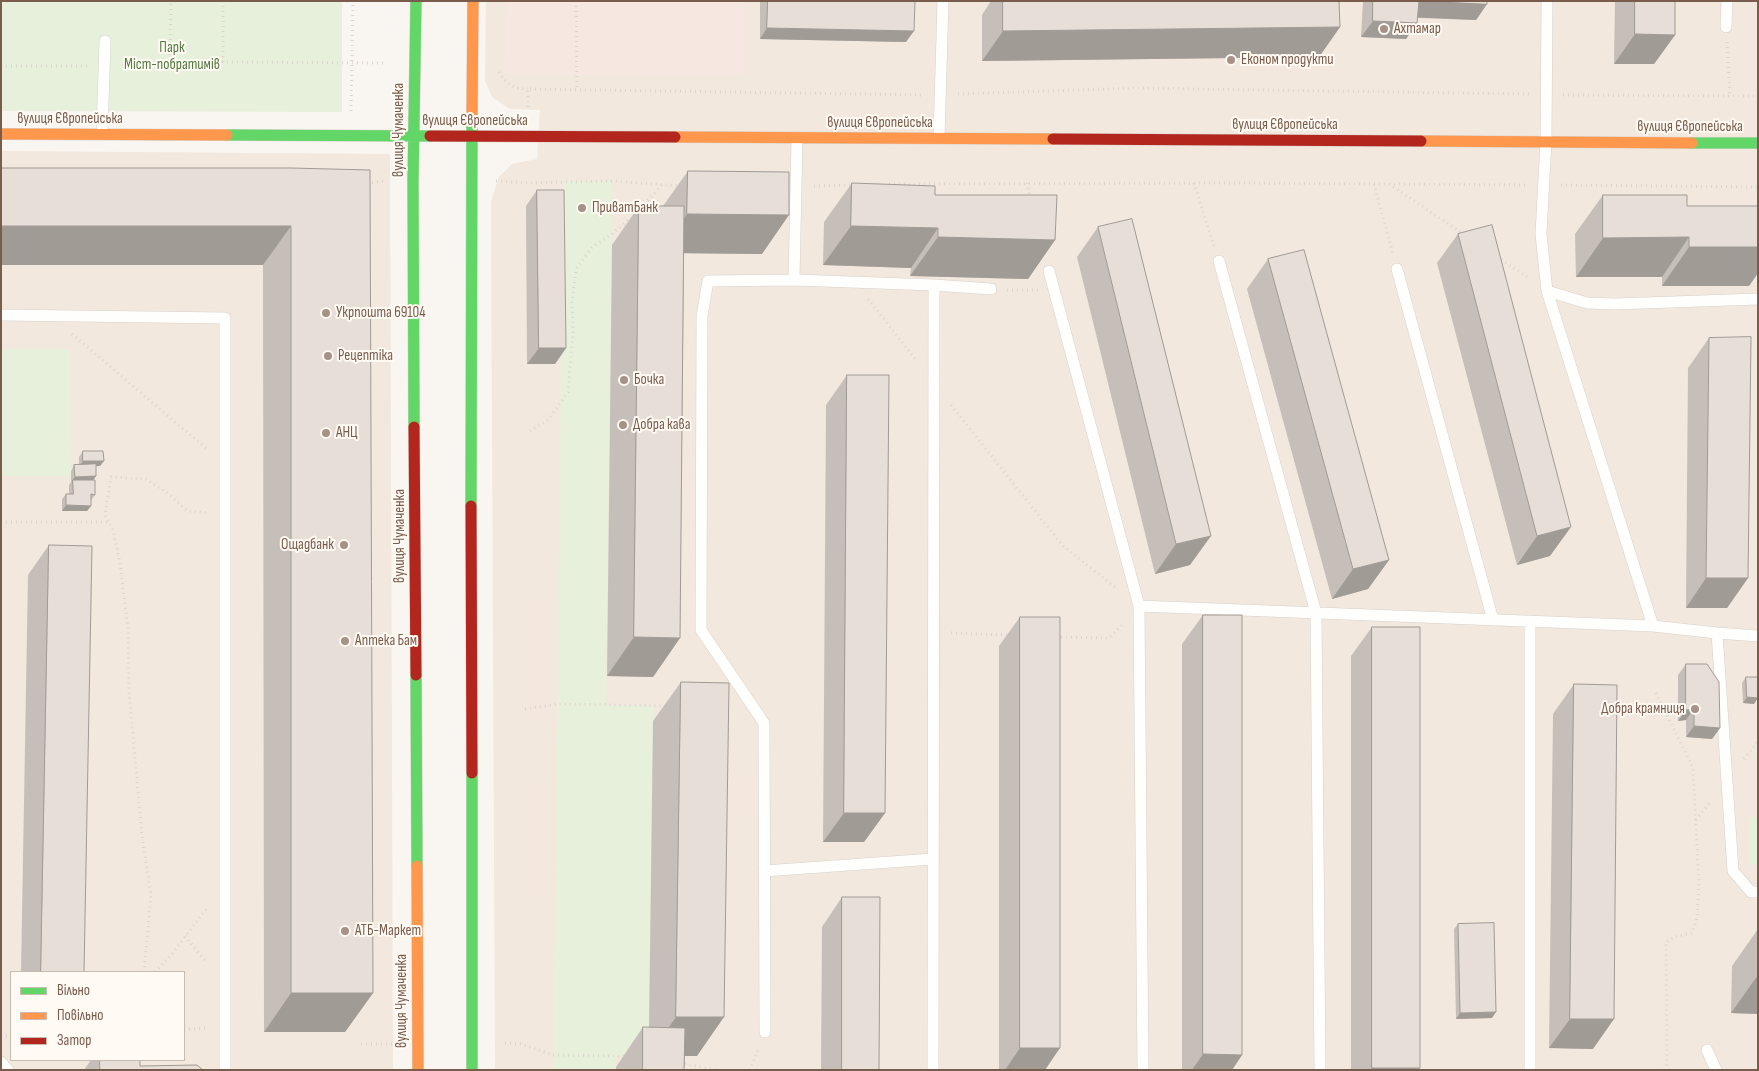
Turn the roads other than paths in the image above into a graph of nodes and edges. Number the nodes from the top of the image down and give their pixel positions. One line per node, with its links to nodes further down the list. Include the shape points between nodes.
1 (416, 1): 10 (street, вулиця Чумаченка)
2 (473, 1): 11 (street)
3 (943, 1): 13 (lane)
4 (1548, 1): 14 (lane)
5 (1727, 1): 6 (lane)
6 (1726, 26)
7 (105, 41): 9 (lane)
8 (1, 134): 9 (street, вулиця Європейська)
9 (102, 134): 10 (street, вулиця Європейська)
10 (413, 136): 11 (street, вулиця Європейська); 40 (street, вулиця Чумаченка)
11 (471, 136): 12 (street, вулиця Європейська); 41 (street)
12 (797, 138): 13 (street, вулиця Європейська); 19 (lane)
13 (939, 138): 14 (street, вулиця Європейська)
14 (1546, 141): 15 (street, вулиця Європейська); 22 (lane, via 1541,234)
15 (1758, 142)
16 (1219, 261): 26 (lane)
17 (1397, 269): 27 (lane)
18 (1048, 271): 25 (lane)
19 (794, 280): 20 (lane); 33 (lane, via 708,282 702,316 701,630 764,723)
20 (934, 285): 21 (lane); 32 (lane)
21 (991, 289)
22 (1547, 291): 23 (lane, via 1587,303); 29 (lane)
23 (1758, 299)
24 (1, 315): 39 (lane, via 224,318)
25 (1139, 606): 26 (lane); 43 (lane)
26 (1316, 613): 27 (lane); 44 (lane)
27 (1493, 620): 28 (lane)
28 (1530, 621): 29 (lane); 45 (lane)
29 (1652, 626): 30 (lane)
30 (1718, 633): 31 (lane); 34 (lane, via 1732,871 1751,892)
31 (1758, 636)
32 (933, 860): 33 (lane); 42 (lane)
33 (764, 871): 35 (lane)
34 (1758, 892)
35 (765, 1032)
36 (1707, 1050): 46 (lane)
37 (1, 1062): 38 (lane)
38 (8, 1070)
39 (225, 1070)
40 (418, 1070)
41 (472, 1070)
42 (933, 1070)
43 (1143, 1070)
44 (1320, 1070)
45 (1530, 1070)
46 (1716, 1070)

